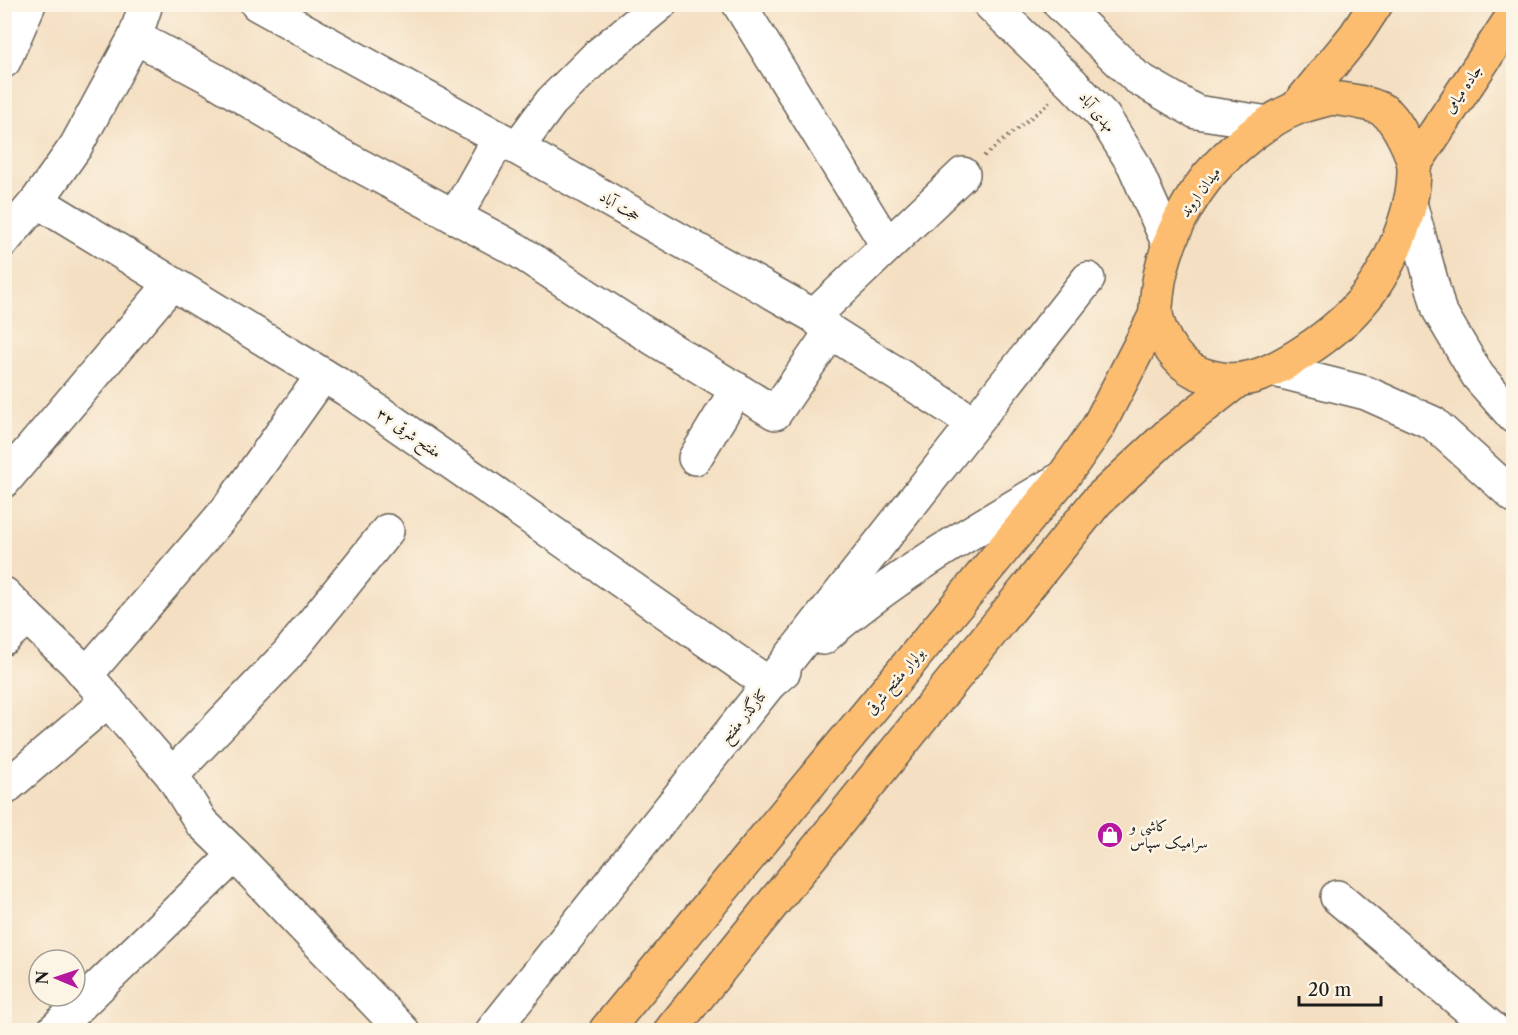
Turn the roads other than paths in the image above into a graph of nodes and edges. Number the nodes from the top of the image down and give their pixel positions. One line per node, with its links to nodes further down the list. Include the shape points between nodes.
1 (29, 4): 11 (street)
2 (146, 4): 10 (street)
3 (257, 4): 13 (street, حجت آباد)
4 (660, 4): 13 (street, via 597,56)
5 (739, 4): 20 (street)
6 (990, 4): 21 (street, مهدی آباد, via 1104,117 1134,165)
7 (1060, 4): 12 (street, via 1136,77 1196,112)
8 (1376, 4): 12 (main road, via 1355,36)
9 (1514, 14): 14 (main road, جاده میامی)
10 (135, 37): 16 (street, via 76,146); 18 (street)
11 (4, 61)
12 (1282, 116): 14 (main road, میدان اروند, via 1332,98 1361,102 1387,113 1404,139); 21 (main road, میدان اروند, via 1244,141 1208,176)
13 (508, 143): 18 (street); 25 (street, حجت آباد)
14 (1414, 165): 17 (main road, میدان اروند)
15 (963, 174): 20 (street)
16 (37, 201): 19 (street); 23 (street, مفتح شرقی ۳۲)
17 (1410, 203): 26 (main road, میدان اروند, via 1389,261 1361,303 1326,338); 30 (street, via 1439,310 1478,376)
18 (455, 217): 29 (street, via 517,250)
19 (4, 240)
20 (887, 245): 25 (street)
21 (1169, 245): 24 (main road, میدان اروند, via 1159,276)
22 (1088, 279): 31 (street)
23 (171, 284): 27 (street, مفتح شرقی ۳۲); 34 (street)
24 (1156, 314): 28 (main road, میدان اروند, via 1164,340 1182,365 1208,377); 33 (main road, بولوار مفتح شرقی, via 1098,427)
25 (822, 324): 29 (street, via 775,413); 31 (street, حجت آباد)
26 (1274, 370): 28 (main road, میدان اروند); 35 (street, via 1366,393 1433,423)
27 (323, 375): 41 (street, via 227,510); 42 (street, مفتح شرقی ۳۲)
28 (1237, 381): 52 (main road, via 1169,434 1097,501)
29 (737, 389): 32 (street)
30 (1514, 417)
31 (974, 423): 36 (street)
32 (695, 458)
33 (1063, 477): 38 (street, کنارگذر مفتح); 51 (main road, بولوار مفتح شرقی)
34 (4, 481)
35 (1514, 496)
36 (893, 527): 38 (street, via 900,542 914,553); 42 (street)
37 (387, 531): 44 (street, via 286,654)
38 (931, 556): 42 (street, کنارگذر مفتح, via 852,613)
39 (4, 594): 40 (street)
40 (16, 628): 41 (street, via 75,662)
41 (86, 675): 43 (street)
42 (769, 684): 50 (street, کنارگذر مفتح)
43 (108, 700): 44 (street); 45 (street)
44 (172, 775): 46 (street, via 201,822)
45 (4, 789)
46 (235, 855): 48 (street); 49 (street)
47 (1337, 897): 53 (street)
48 (54, 1030)
49 (402, 1030)
50 (493, 1030)
51 (606, 1030)
52 (671, 1030)
53 (1494, 1030)

